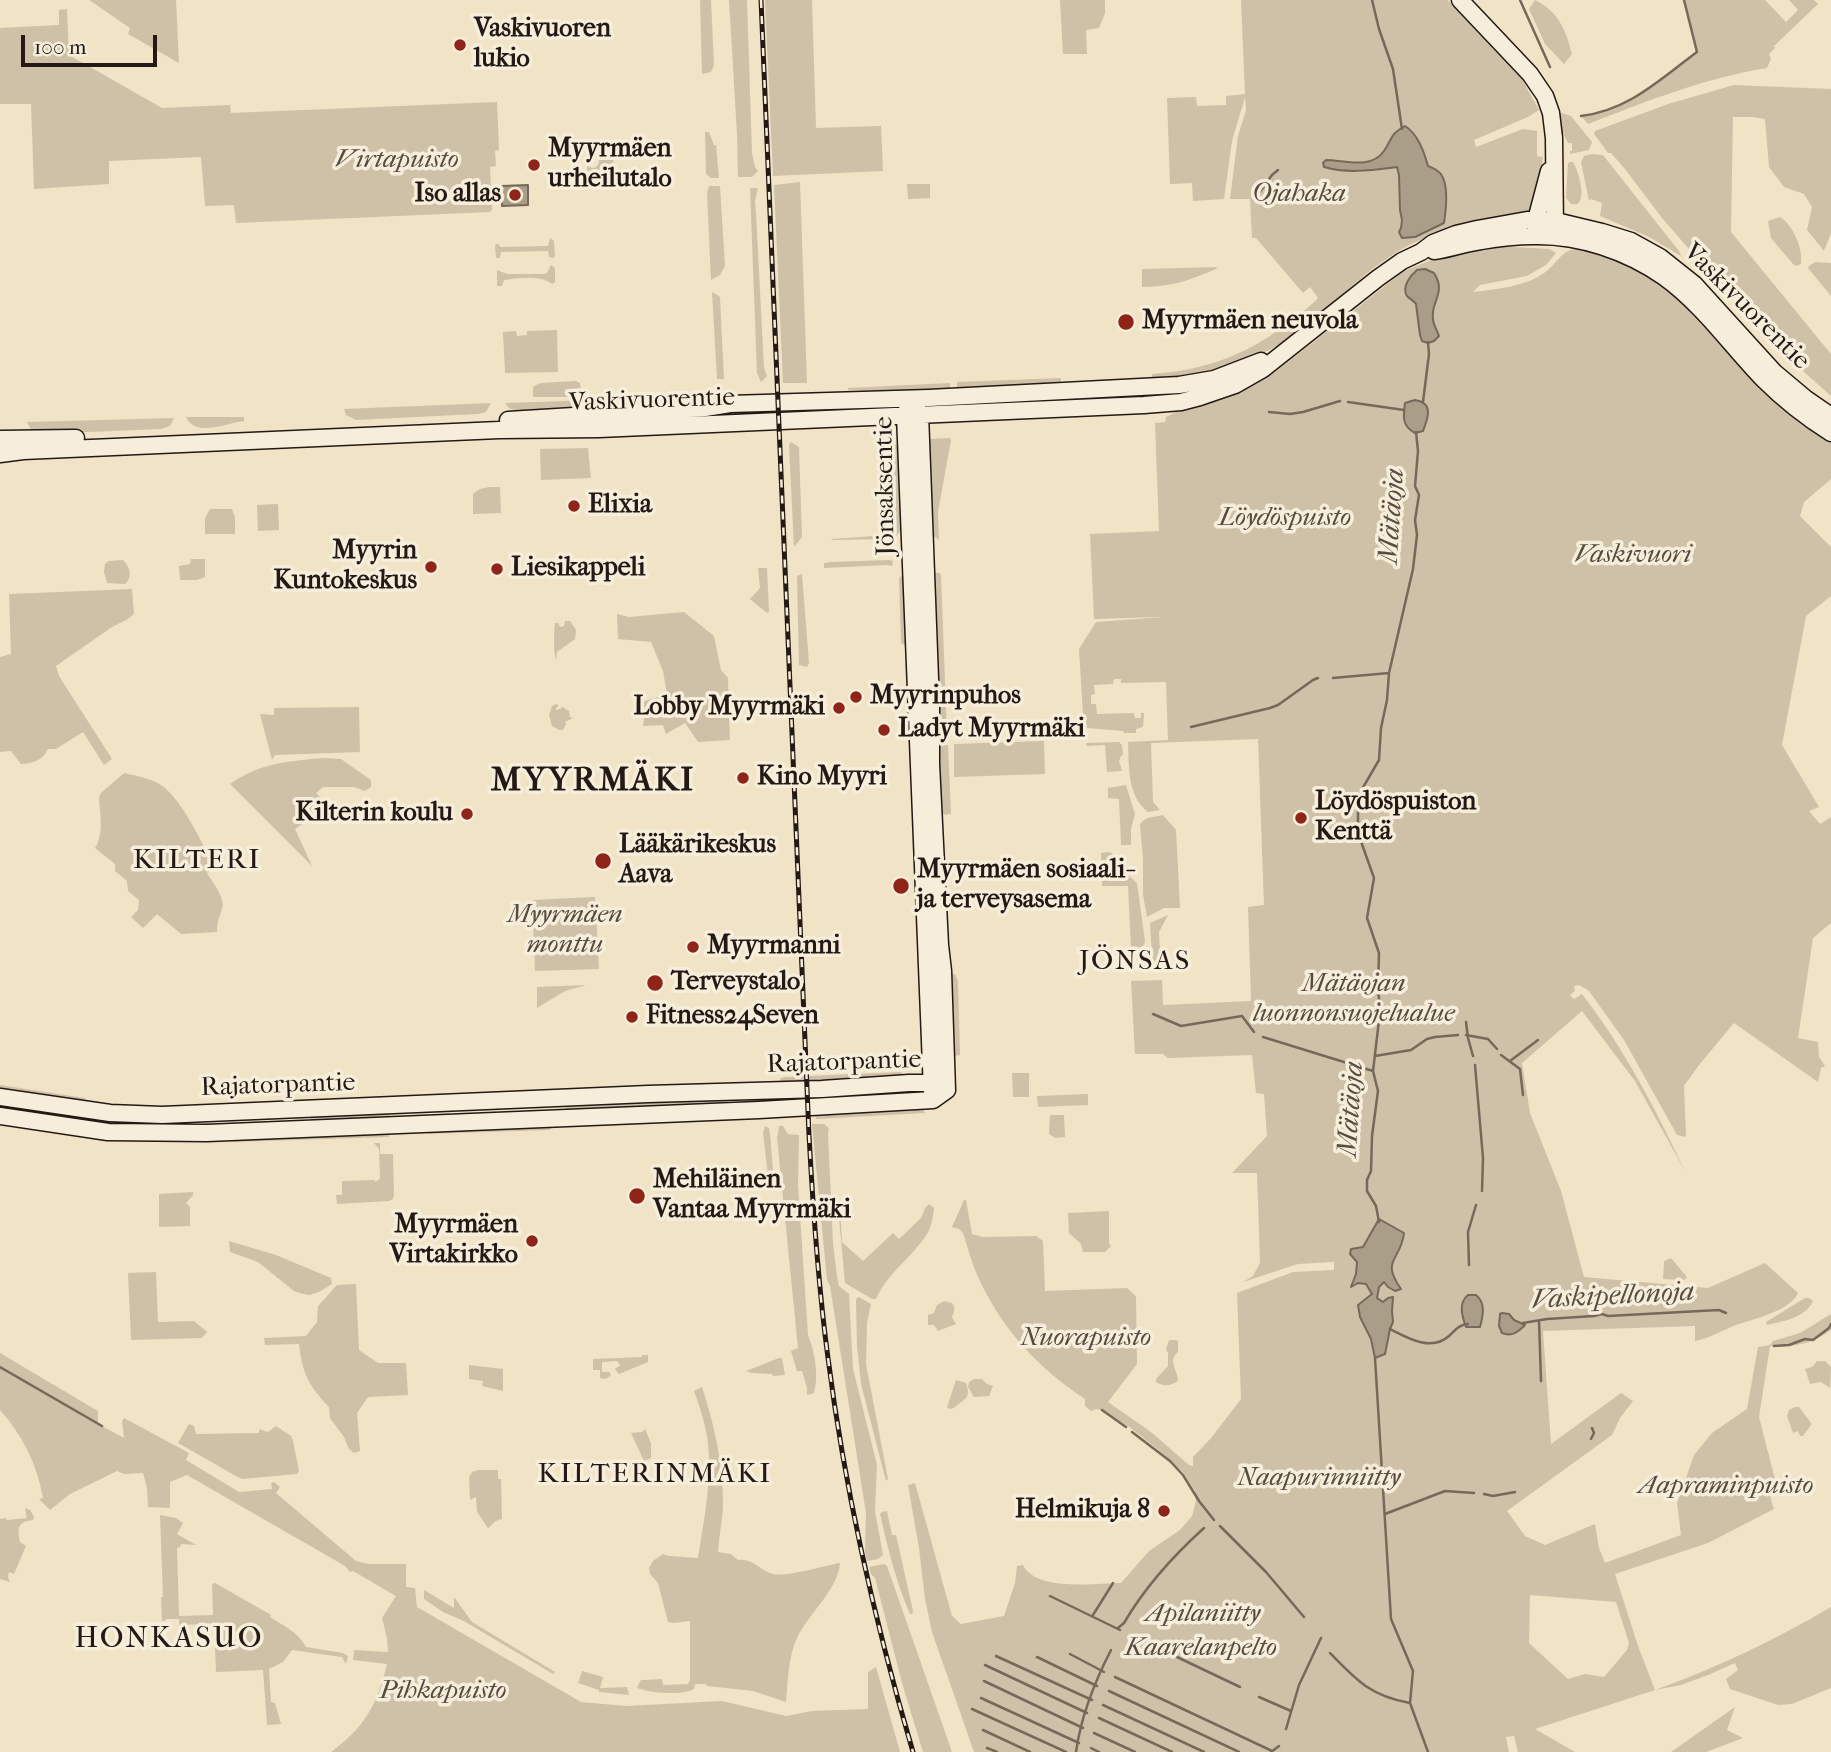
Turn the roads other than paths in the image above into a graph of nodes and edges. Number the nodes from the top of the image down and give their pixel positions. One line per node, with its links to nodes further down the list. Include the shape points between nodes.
1 (1460, 0): 2 (main road, via 1545,96 1551,113)
2 (1553, 155): 3 (main road); 4 (main road)
3 (1536, 228): 4 (main road, Vaskivuorentie); 5 (main road, Vaskivuorentie, via 1508,223 1433,243 1378,278)
4 (1555, 229): 8 (main road, Vaskivuorentie, via 1602,232 1660,257 1694,285 1774,372); 9 (main road, Vaskivuorentie, via 1609,249 1665,278 1766,382)
5 (1291, 345): 6 (main road, Vaskivuorentie, via 1214,379 1179,385); 7 (main road, Vaskivuorentie, via 1264,369 1235,385 1181,402)
6 (911, 399): 7 (main road, Jönsaksentie); 10 (main road, Vaskivuorentie, via 743,404 381,426)
7 (913, 414): 11 (main road, Vaskivuorentie); 12 (main road, Jönsaksentie); 13 (main road, Jönsaksentie)
8 (1831, 416)
9 (1831, 433)
10 (0, 439)
11 (0, 454)
12 (932, 1083): 13 (main road, Rajatorpantie); 14 (main road, Rajatorpantie, via 162,1115 110,1113); 15 (main road, Jönsaksentie)
13 (947, 1090): 15 (main road, Rajatorpantie)
14 (0, 1097)
15 (933, 1100): 16 (main road, Rajatorpantie, via 207,1133 108,1132)
16 (0, 1116)

